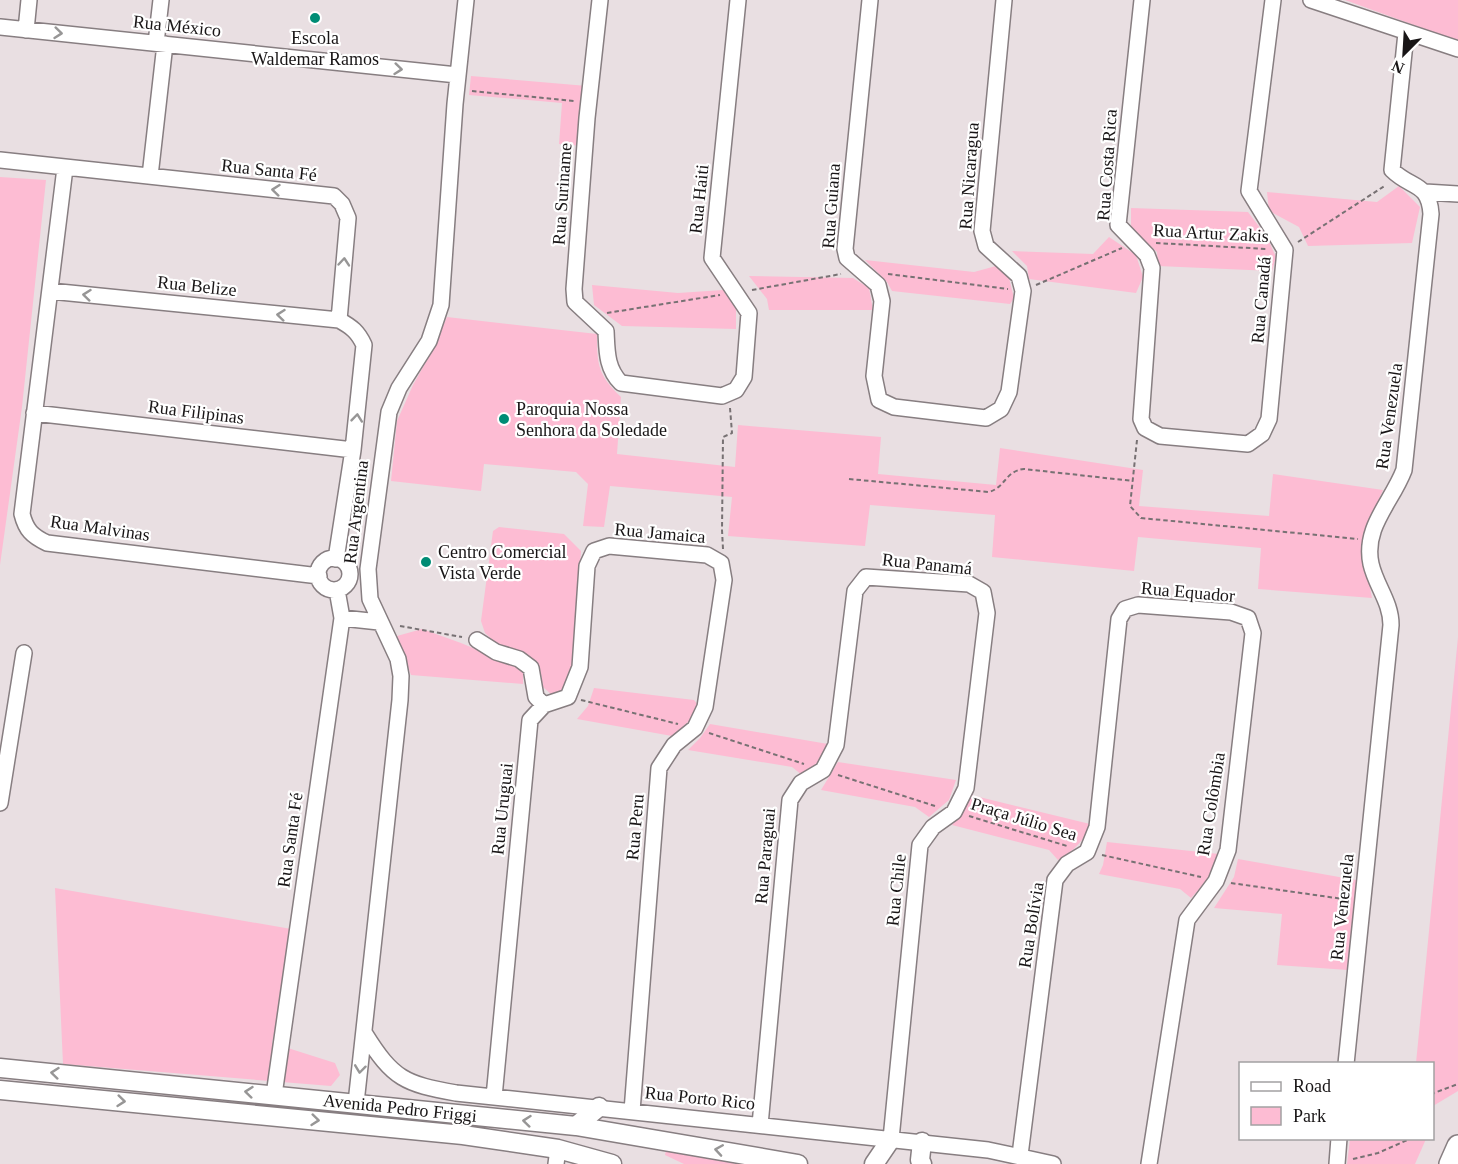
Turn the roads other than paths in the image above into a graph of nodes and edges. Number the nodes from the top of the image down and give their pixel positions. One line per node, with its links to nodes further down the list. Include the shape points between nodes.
1 (29, 0): 12 (street)
2 (161, 0): 14 (street)
3 (466, 0): 16 (street, Rua Argentina)
4 (600, 0): 24 (street, Rua Suriname, via 574,289 575,302 606,331 608,365)
5 (738, 0): 24 (street, Rua Haiti, via 712,258 749,313 744,377 736,390 722,396 621,383)
6 (870, 0): 25 (street, Rua Guiana, via 845,242 847,258 878,285 882,301 874,376 879,400 894,407 986,418)
7 (1004, 0): 25 (street, Rua Nicaragua, via 982,231 986,246 1019,276 1023,291 1008,392)
8 (1142, 0): 27 (street, Rua Costa Rica, via 1118,225 1147,255 1152,268 1142,420 1145,428 1160,436 1248,444)
9 (1273, 0): 27 (street, Rua Canadá, via 1249,191 1285,250 1269,419)
10 (1311, 0): 13 (street)
11 (0, 27): 12 (street, Rua México)
12 (26, 30): 14 (street, Rua México, one-way to 14)
13 (1406, 33): 15 (street); 20 (street, via 1392,170)
14 (161, 44): 16 (street, Rua México, one-way to 16); 19 (street)
15 (1458, 49)
16 (457, 82): 31 (street, Rua Argentina, via 441,305 429,341 399,388 389,412)
17 (0, 160): 18 (street, Rua Santa Fé)
18 (65, 168): 19 (street, Rua Santa Fé); 22 (street, Rua Malvinas)
19 (150, 176): 23 (street, Rua Santa Fé, one-way to 19, via 348,218 334,196)
20 (1425, 192): 21 (street); 46 (street, Rua Venezuela, via 1431,214 1406,456 1399,483 1378,517 1370,540 1371,564 1390,608 1391,625)
21 (1458, 194)
22 (50, 291): 23 (street, Rua Belize, one-way to 22); 26 (street, Rua Malvinas)
23 (339, 321): 28 (street, one-way to 23, via 364,345 351,326)
24 (614, 377)
25 (1001, 409)
26 (34, 413): 28 (street, Rua Filipinas); 33 (street, Rua Malvinas, via 22,514 33,536 47,543)
27 (1262, 434)
28 (353, 450): 29 (street)
29 (336, 559): 32 (street, via 345,563); 33 (street, via 323,563)
30 (720, 563): 42 (street, Rua Jamaica, via 706,555 609,546 594,551 587,566 580,667 568,697); 53 (street, Rua Peru, via 724,580 705,707 695,728 675,745 659,768)
31 (368, 569): 32 (street); 39 (street, Rua Argentina, via 370,599)
32 (350, 572): 35 (street, via 349,582)
33 (319, 576): 35 (street, via 323,585)
34 (866, 577): 36 (street, Rua Panamá, via 969,584); 54 (street, Rua Paraguai, via 855,591 836,745 823,770 801,783 790,800)
35 (337, 590): 37 (street, Rua Santa Fé)
36 (983, 592): 57 (street, Rua Chile, via 987,613 966,788 954,812 933,826 920,845)
37 (342, 618): 39 (street); 49 (street, Rua Santa Fé)
38 (1248, 618): 44 (street, Rua Equador, via 1232,612 1138,605 1125,609 1119,619 1097,827); 69 (street, Rua Colômbia, via 1253,633 1228,850 1216,880 1187,920)
39 (379, 622): 45 (street, Rua Argentina, via 398,659 400,700)
40 (477, 640): 42 (street, via 531,668 536,697)
41 (24, 653): 43 (street)
42 (544, 705): 50 (street, Rua Uruguai, via 530,720)
43 (0, 803)
44 (1087, 852): 61 (street, Rua Bolívia, via 1067,864 1055,880)
45 (365, 1034): 50 (street, Rua Porto Rico, via 380,1059 397,1075 422,1087); 51 (street, Rua Argentina, one-way to 51)
46 (1346, 1062)
47 (0, 1068): 49 (main road, Avenida Pedro Friggi, one-way to 47)
48 (0, 1090): 62 (main road, Avenida Pedro Friggi, one-way to 62, via 463,1135)
49 (274, 1095): 51 (main road, Avenida Pedro Friggi)
50 (494, 1097): 52 (street, Rua Porto Rico)
51 (356, 1103): 55 (main road, Avenida Pedro Friggi, one-way to 51)
52 (599, 1107): 53 (street, Rua Porto Rico); 55 (main road)
53 (632, 1111): 54 (street, Rua Porto Rico)
54 (760, 1125): 57 (street, Rua Porto Rico)
55 (576, 1126): 65 (main road, Avenida Pedro Friggi, one-way to 55)
56 (1458, 1137): 70 (main road)
57 (891, 1139): 59 (street, Rua Porto Rico); 66 (main road)
58 (1339, 1140): 63 (street)
59 (922, 1142): 61 (street, Rua Porto Rico); 67 (main road)
60 (1458, 1146): 71 (highway)
61 (1020, 1155): 68 (street, Rua Porto Rico)
62 (557, 1157): 64 (main road, Avenida Pedro Friggi)
63 (1337, 1163)
64 (612, 1164)
65 (798, 1164)
66 (874, 1164)
67 (922, 1164)
68 (1053, 1164)
69 (1149, 1164)
70 (1440, 1164)
71 (1450, 1164)

